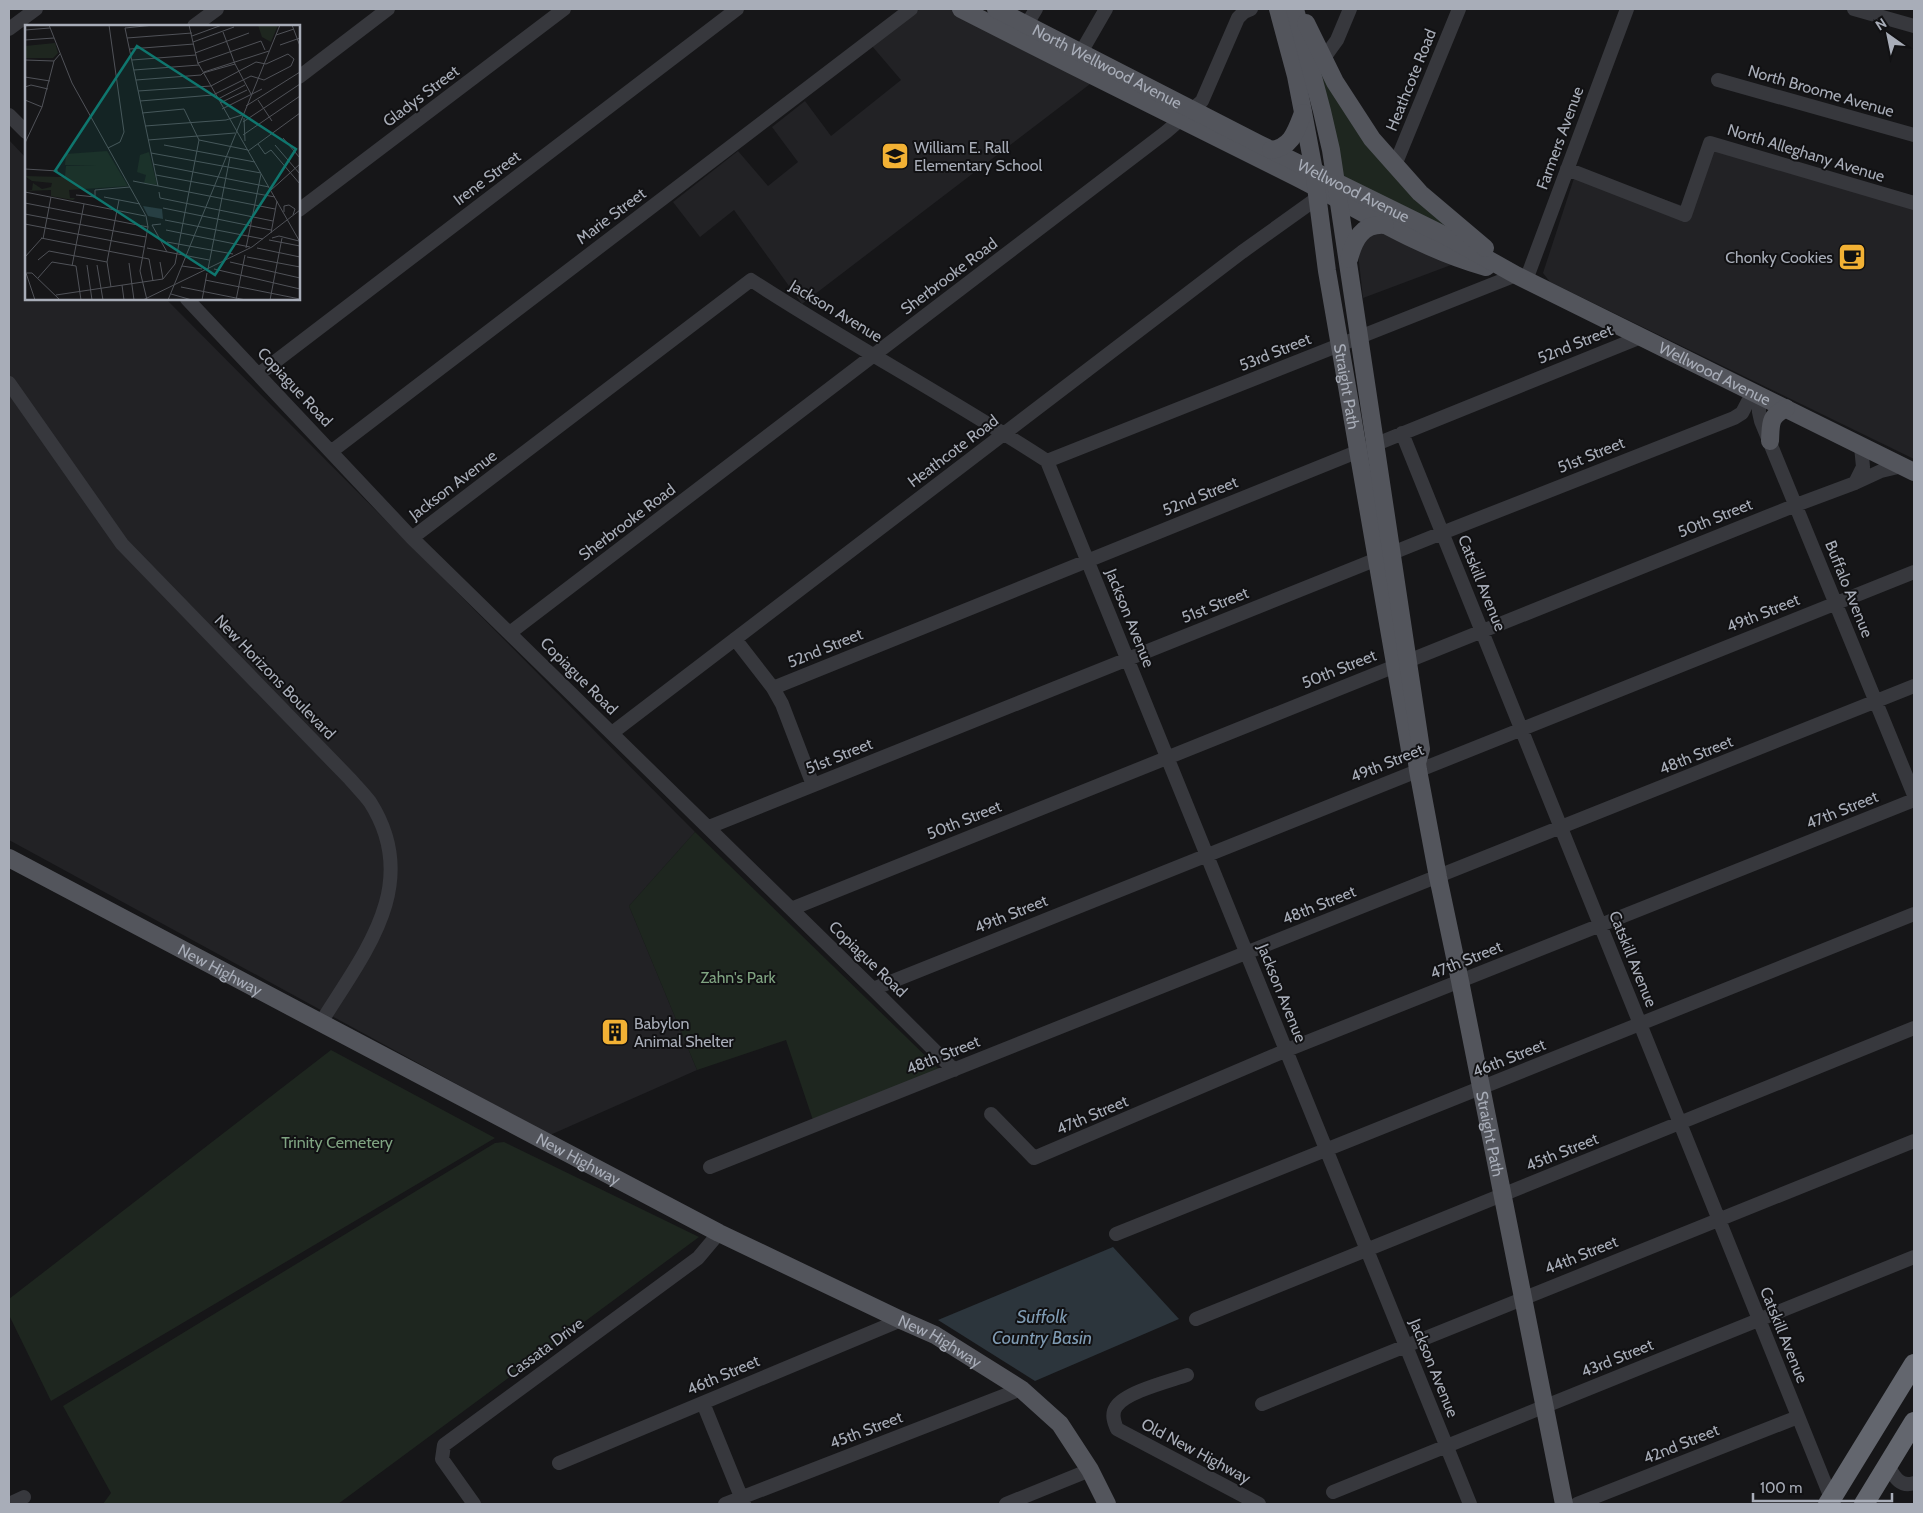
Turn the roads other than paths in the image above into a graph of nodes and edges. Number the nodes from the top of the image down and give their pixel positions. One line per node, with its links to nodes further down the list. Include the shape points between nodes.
1 (36, 9): 22 (street)
2 (217, 9): 20 (street)
3 (388, 9): 25 (street)
4 (564, 9): 37 (street, Gladys Street)
5 (737, 9): 47 (street, Irene Street)
6 (911, 9): 57 (street, Marie Street)
7 (961, 9): 24 (main road)
8 (996, 9): 19 (main road, North Wellwood Avenue)
9 (1036, 9): 19 (street)
10 (1106, 9): 24 (street)
11 (1251, 9): 28 (street, Sherbrooke Road, via 1238,18 1202,101)
12 (1278, 9): 27 (main road, Straight Path)
13 (1295, 9): 35 (main road, Straight Path, via 1322,111)
14 (1299, 9): 23 (main road)
15 (1350, 9): 23 (street, via 1337,40)
16 (1460, 9): 33 (street, Heathcote Road)
17 (1627, 9): 34 (street, Farmers Avenue)
18 (1854, 9): 21 (street)
19 (1026, 24): 24 (main road, North Wellwood Avenue)
20 (195, 25)
21 (1914, 26)
22 (9, 29)
23 (1324, 58): 33 (main road, via 1353,111)
24 (1077, 59): 28 (main road, North Wellwood Avenue)
25 (300, 76)
26 (1718, 80): 31 (street, North Broome Avenue)
27 (1303, 112): 32 (main road, via 1291,140); 35 (main road, Straight Path)
28 (1186, 114): 32 (main road, Wellwood Avenue); 35 (main road); 46 (street, Sherbrooke Road)
29 (9, 115): 30 (street)
30 (25, 131)
31 (1914, 135)
32 (1271, 150): 35 (main road, Wellwood Avenue)
33 (1395, 165): 40 (main road, via 1420,193)
34 (1568, 169): 36 (street, North Alleghany Avenue, via 1685,215 1710,143); 40 (street, Farmers Avenue)
35 (1324, 188): 38 (main road, Wellwood Avenue); 39 (main road, Straight Path); 40 (main road, Wellwood Avenue, via 1446,236); 41 (main road, via 1341,262); 45 (main road, Straight Path, via 1327,271); 51 (street, Heathcote Road)
36 (1914, 203)
37 (300, 209)
38 (1384, 225): 39 (main road, via 1371,226 1359,234); 40 (main road, Wellwood Avenue, via 1470,262)
39 (1348, 262): 41 (main road, Straight Path)
40 (1521, 277): 43 (street, 53rd Street); 44 (main road, Wellwood Avenue)
41 (1352, 289): 43 (main road, Straight Path)
42 (188, 300): 47 (street, Copiague Road)
43 (1359, 337): 45 (street, 53rd Street); 54 (main road, Straight Path)
44 (1641, 337): 49 (main road, Wellwood Avenue); 52 (street, 52nd Street)
45 (1341, 344): 56 (main road, Straight Path); 58 (street, 53rd Street)
46 (874, 355): 51 (street, Jackson Avenue); 63 (street, Jackson Avenue, via 751,280); 69 (street, Sherbrooke Road)
47 (259, 374): 57 (street, Copiague Road)
48 (9, 383): 94 (street, New Horizons Boulevard, via 122,544 350,779 369,801 383,829 390,854 386,906 372,941)
49 (1756, 394): 50 (main road, Wellwood Avenue); 53 (street, Buffalo Avenue, via 1761,421); 62 (street, 51st Street, via 1742,413 1734,418)
50 (1786, 408): 53 (main road, via 1775,414 1771,422); 55 (main road, Wellwood Avenue)
51 (1004, 433): 58 (street, Jackson Avenue); 70 (street, Heathcote Road)
52 (1402, 433): 54 (street, 52nd Street); 62 (street, Catskill Avenue)
53 (1770, 441): 61 (street, Buffalo Avenue)
54 (1375, 444): 56 (street, 52nd Street); 64 (main road, Straight Path)
55 (1861, 446): 59 (main road, Wellwood Avenue); 60 (street, via 1863,467)
56 (1358, 451): 64 (main road, Straight Path); 65 (street, 52nd Street)
57 (332, 452): 63 (street, Copiague Road)
58 (1047, 461): 65 (street, Jackson Avenue)
59 (1908, 469): 60 (street, 50th Street, via 1881,471)
60 (1855, 483): 61 (street, 50th Street)
61 (1796, 505): 67 (street, Buffalo Avenue); 68 (street, 50th Street)
62 (1442, 533): 64 (street, 51st Street); 68 (street, Catskill Avenue)
63 (412, 538): 69 (street, Copiague Road)
64 (1384, 557): 71 (street, 51st Street); 72 (main road, Straight Path)
65 (1088, 560): 71 (street, Jackson Avenue); 74 (street, 52nd Street)
66 (1914, 572): 67 (street, 49th Street)
67 (1836, 602): 75 (street, Buffalo Avenue); 76 (street, 49th Street)
68 (1482, 631): 72 (street, 50th Street); 76 (street, Catskill Avenue)
69 (510, 632): 77 (street, Copiague Road)
70 (735, 640): 74 (street); 77 (street, Heathcote Road)
71 (1128, 659): 78 (street, Jackson Avenue); 80 (street, 51st Street)
72 (1401, 663): 78 (street, 50th Street); 79 (main road, Straight Path, via 1421,749)
73 (1914, 686): 75 (street, 48th Street)
74 (773, 688): 80 (street)
75 (1876, 701): 81 (street, Buffalo Avenue); 84 (street, 48th Street)
76 (1521, 729): 79 (street, 49th Street); 84 (street, Catskill Avenue)
77 (612, 733): 83 (street, Copiague Road)
78 (1168, 757): 85 (street, Jackson Avenue); 88 (street, 50th Street)
79 (1418, 766): 85 (street, 49th Street); 87 (main road, Straight Path)
80 (813, 785): 83 (street, 51st Street)
81 (1914, 795)
82 (1914, 800): 90 (street, 47th Street)
83 (709, 827): 88 (street, Copiague Road)
84 (1561, 827): 87 (street, 48th Street); 90 (street, Catskill Avenue)
85 (1207, 854): 91 (street, Jackson Avenue); 93 (street, 49th Street)
86 (9, 858): 94 (main road, New Highway)
87 (1438, 877): 91 (street, 48th Street); 92 (main road, Straight Path)
88 (791, 909): 93 (street, Copiague Road)
89 (1914, 914): 95 (street, 46th Street)
90 (1600, 925): 92 (street, 47th Street); 95 (street, Catskill Avenue)
91 (1247, 953): 97 (street, Jackson Avenue); 98 (street, 48th Street)
92 (1460, 981): 97 (street, 47th Street); 99 (main road, Straight Path)
93 (873, 989): 98 (street, Copiague Road)
94 (320, 1024): 107 (main road, New Highway, via 383,1054)
95 (1640, 1024): 99 (street, 46th Street); 101 (street, Catskill Avenue)
96 (1914, 1028): 101 (street, 45th Street)
97 (1286, 1050): 100 (street, 47th Street, via 1034,1158); 103 (street, Jackson Avenue)
98 (954, 1070): 104 (street, 48th Street)
99 (1481, 1088): 103 (street, 46th Street); 105 (main road, Straight Path)
100 (991, 1114)
101 (1680, 1123): 105 (street, 45th Street); 106 (street, Catskill Avenue)
102 (1914, 1140): 106 (street, 44th Street)
103 (1327, 1150): 108 (street, 46th Street); 109 (street, Jackson Avenue)
104 (710, 1167)
105 (1503, 1195): 109 (street, 45th Street); 111 (main road, Straight Path)
106 (1718, 1218): 111 (street, 44th Street); 114 (street, Catskill Avenue)
107 (719, 1233): 113 (main road, New Highway); 134 (street, Cassata Drive, via 698,1258 444,1445 442,1459)
108 (1116, 1234)
109 (1367, 1250): 112 (street, 45th Street); 115 (street, Jackson Avenue)
110 (1914, 1257): 114 (street, 43rd Street)
111 (1523, 1297): 115 (street, 44th Street); 121 (main road, Straight Path)
112 (1196, 1319)
113 (901, 1320): 118 (main road, New Highway, via 935,1335); 119 (street, 46th Street)
114 (1759, 1320): 121 (street, 43rd Street); 122 (street, Catskill Avenue)
115 (1406, 1345): 120 (street, 44th Street); 124 (street, Jackson Avenue)
116 (1914, 1364): 132 (highway)
117 (1187, 1375): 138 (street, Old New Highway, via 1137,1393 1116,1405 1113,1419 1117,1429)
118 (1021, 1389): 127 (main road, New Highway, via 1060,1424); 131 (street, 45th Street)
119 (703, 1402): 125 (street, 46th Street); 131 (street)
120 (1262, 1404)
121 (1543, 1407): 124 (street, 43rd Street); 140 (main road, Straight Path)
122 (1798, 1417): 132 (street, Catskill Avenue); 141 (street, 42nd Street)
123 (1914, 1422): 126 (highway)
124 (1447, 1446): 129 (street, 43rd Street); 139 (street, Jackson Avenue)
125 (559, 1463)
126 (1888, 1466): 128 (street, via 1900,1482); 142 (highway)
127 (1090, 1470): 136 (street); 137 (main road, New Highway)
128 (1912, 1484)
129 (1333, 1492)
130 (24, 1497): 133 (street)
131 (743, 1501): 135 (street, 45th Street)
132 (1834, 1502)
133 (9, 1504)
134 (474, 1504)
135 (725, 1504)
136 (1006, 1504)
137 (1107, 1504)
138 (1259, 1504)
139 (1470, 1504)
140 (1564, 1504)
141 (1577, 1504)
142 (1864, 1504)

